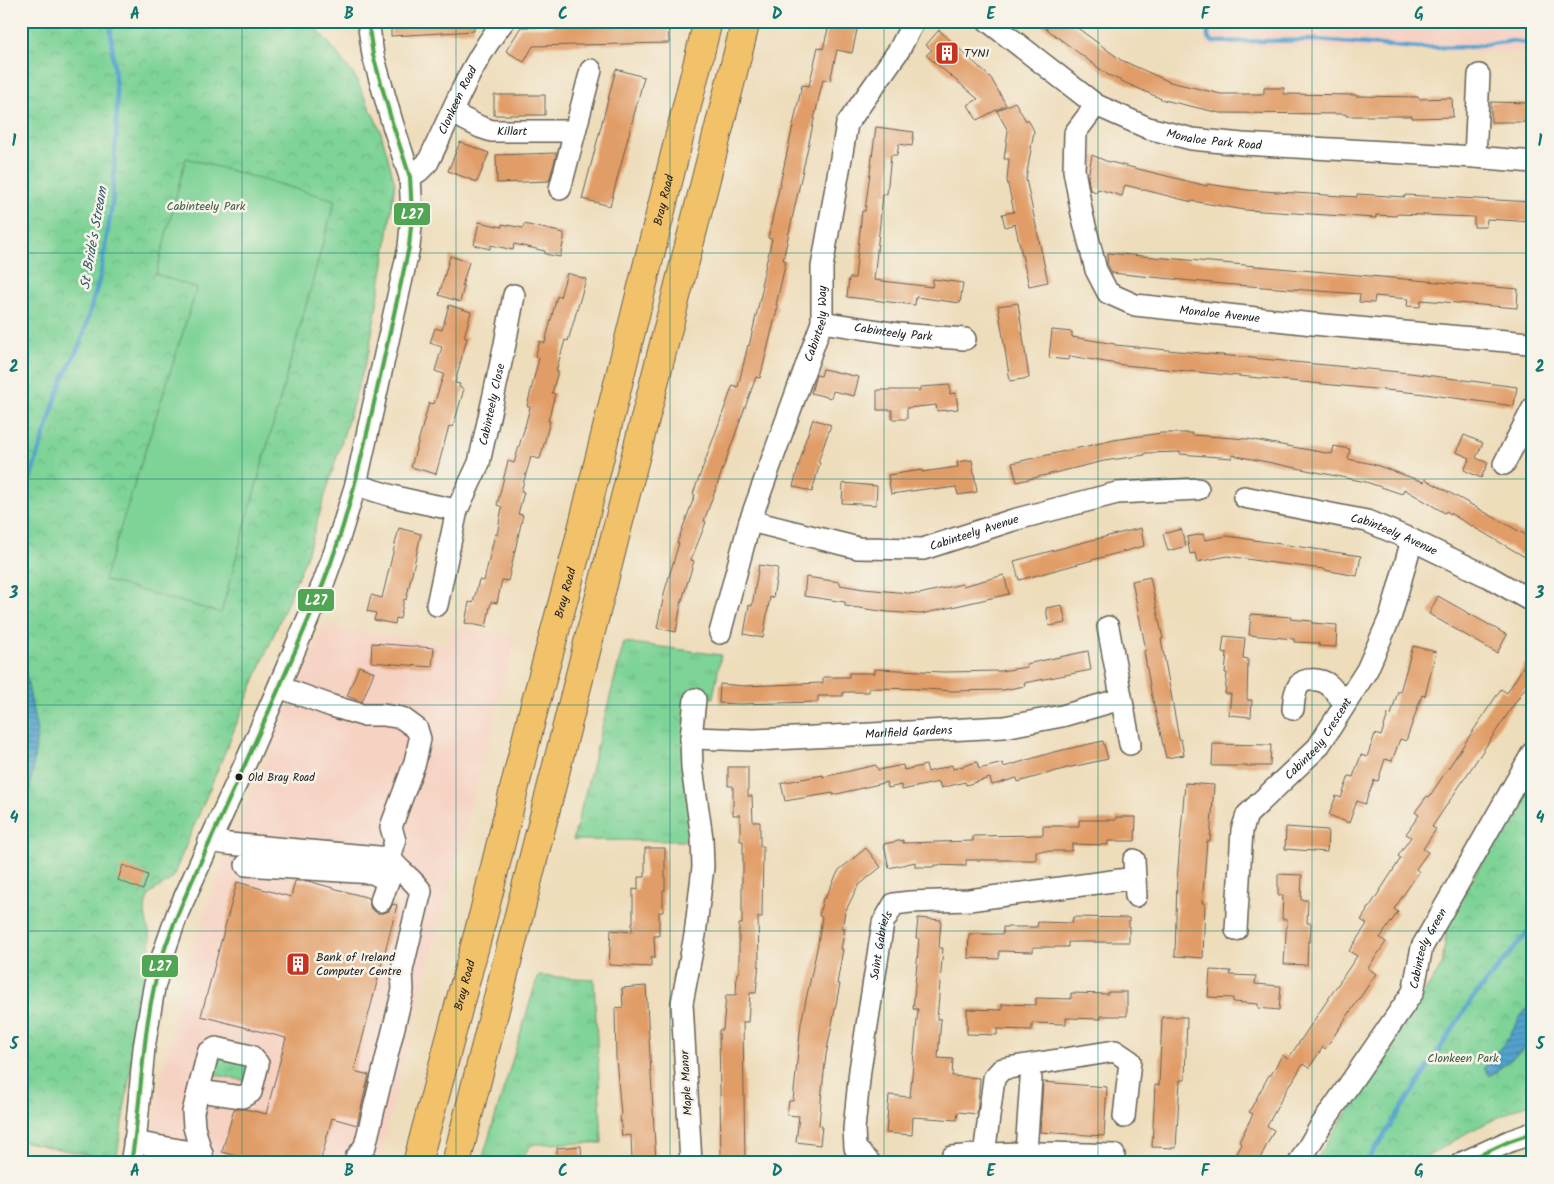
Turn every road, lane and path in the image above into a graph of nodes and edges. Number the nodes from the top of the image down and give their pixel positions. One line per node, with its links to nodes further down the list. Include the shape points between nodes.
1 (368, 21): 14 (street, via 376,64)
2 (504, 21): 10 (street, Clonkeen Road, via 468,77)
3 (708, 21): 57 (highway, Bray Road, via 576,553)
4 (746, 21): 58 (highway)
5 (914, 21): 17 (street, Cabinteely Way, via 899,50 847,124 822,267)
6 (988, 21): 9 (street, Monaloe Park Road)
7 (591, 70): 11 (street)
8 (1479, 75): 12 (street)
9 (1096, 105): 12 (street, Monaloe Park Road, via 1148,128 1192,139); 19 (street, Monaloe Avenue, via 1075,134 1074,170 1096,270 1108,293 1134,305)
10 (452, 113): 11 (street, Killart, via 492,131); 14 (street, Clonkeen Road, via 428,162)
11 (575, 131): 15 (street)
12 (1475, 156): 13 (street, Monaloe Park Road)
13 (1533, 162)
14 (410, 177): 22 (street, via 412,216 409,247)
15 (560, 189)
16 (514, 295): 25 (street, Cabinteely Close, via 479,463)
17 (822, 322): 18 (street, Cabinteely Park, via 899,334); 26 (street, Cabinteely Way)
18 (965, 339)
19 (1533, 345)
20 (1533, 408): 21 (street)
21 (1504, 464)
22 (356, 484): 25 (street); 32 (street, via 335,551)
23 (1198, 489): 26 (street, Cabinteely Avenue, via 1117,493 1013,520 923,549 858,548)
24 (1244, 497): 27 (street, Cabinteely Avenue, via 1367,521)
25 (457, 510): 29 (street, Cabinteely Close)
26 (750, 521): 31 (street, Cabinteely Way)
27 (1412, 540): 28 (street, Cabinteely Avenue); 35 (street, Cabinteely Crescent, via 1391,615 1367,670)
28 (1533, 602)
29 (437, 605)
30 (1107, 627): 34 (street)
31 (720, 633)
32 (279, 687): 40 (street); 42 (street, via 362,715 402,718 417,729 420,739 415,762 391,827 396,841)
33 (696, 699): 37 (street)
34 (1121, 699): 37 (street, Marlfield Gardens, via 1062,716 1004,727 754,740); 38 (street)
35 (1345, 704): 36 (street, via 1328,684 1315,680 1299,685 1294,694); 44 (street, Cabinteely Crescent, via 1318,747 1247,815 1242,830)
36 (1293, 709)
37 (691, 738): 59 (street, Maple Manor, via 703,867 682,1003)
38 (1130, 744)
39 (1533, 752): 62 (street, Cabinteely Green, via 1422,947 1413,992)
40 (209, 841): 42 (street); 49 (street, via 178,912 154,988)
41 (246, 864): 42 (street, via 373,873)
42 (389, 877): 56 (street, via 414,881 421,891 402,970 403,990 368,1137)
43 (1135, 878): 60 (street, Saint Gabriels, via 969,900 894,904 883,923 854,1129 855,1148)
44 (1236, 930)
45 (1031, 1079): 50 (street)
46 (199, 1091): 54 (street, via 194,1128)
47 (1124, 1117): 52 (street, via 1130,1061 1115,1051 1002,1069 994,1078)
48 (1533, 1133): 63 (street)
49 (135, 1138): 54 (street); 55 (street)
50 (1026, 1152): 52 (street); 53 (street)
51 (1114, 1155): 53 (street)
52 (984, 1158): 61 (street, via 952,1156)
53 (1092, 1158)
54 (203, 1159)
55 (131, 1163)
56 (354, 1163)
57 (417, 1163)
58 (456, 1163)
59 (691, 1163)
60 (870, 1163)
61 (951, 1163)
62 (1299, 1163)
63 (1462, 1163)

